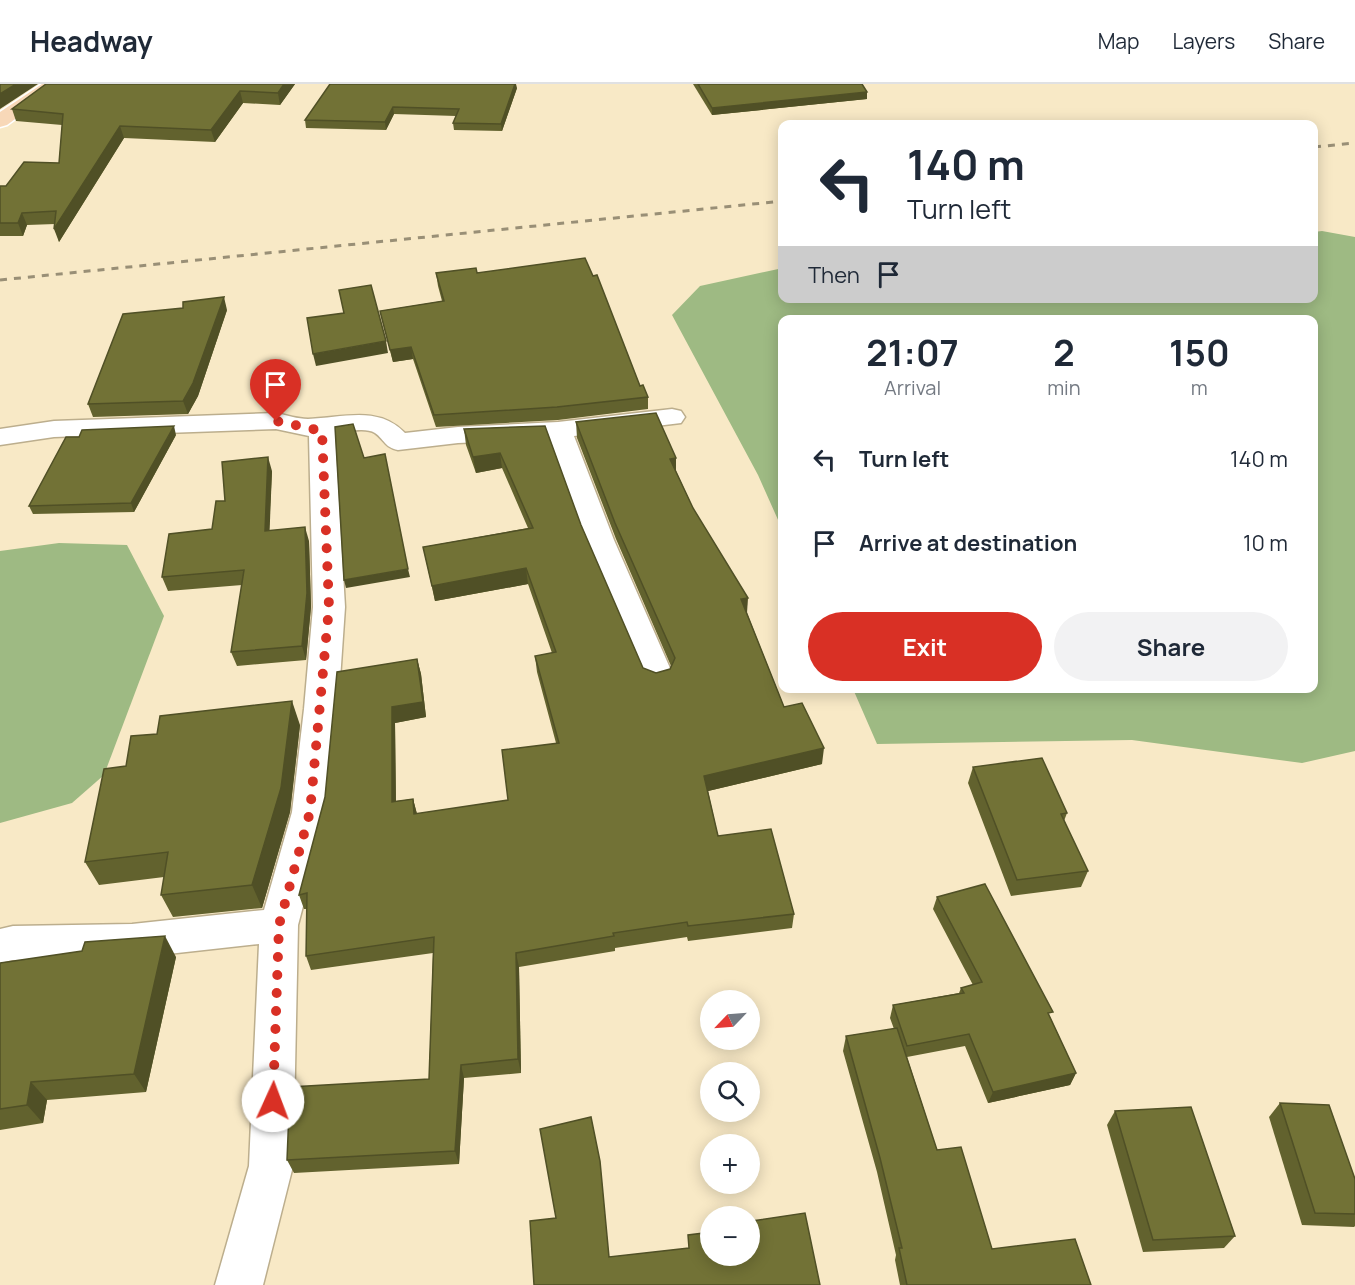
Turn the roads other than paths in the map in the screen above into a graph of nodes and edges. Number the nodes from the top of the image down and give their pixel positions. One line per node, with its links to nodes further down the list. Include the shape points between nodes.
1 (54, 84): 2 (main road)
2 (0, 121)
3 (672, 417): 5 (street)
4 (308, 428): 5 (street, via 364,422 384,427 398,442); 6 (street, via 276,421 169,424 54,429); 8 (street, via 322,431 329,607 310,812)
5 (558, 430): 7 (street, via 599,540)
6 (0, 437)
7 (657, 675)
8 (279, 925): 9 (street, via 132,941); 10 (street, via 271,1166)
9 (0, 946)
10 (239, 1285)

